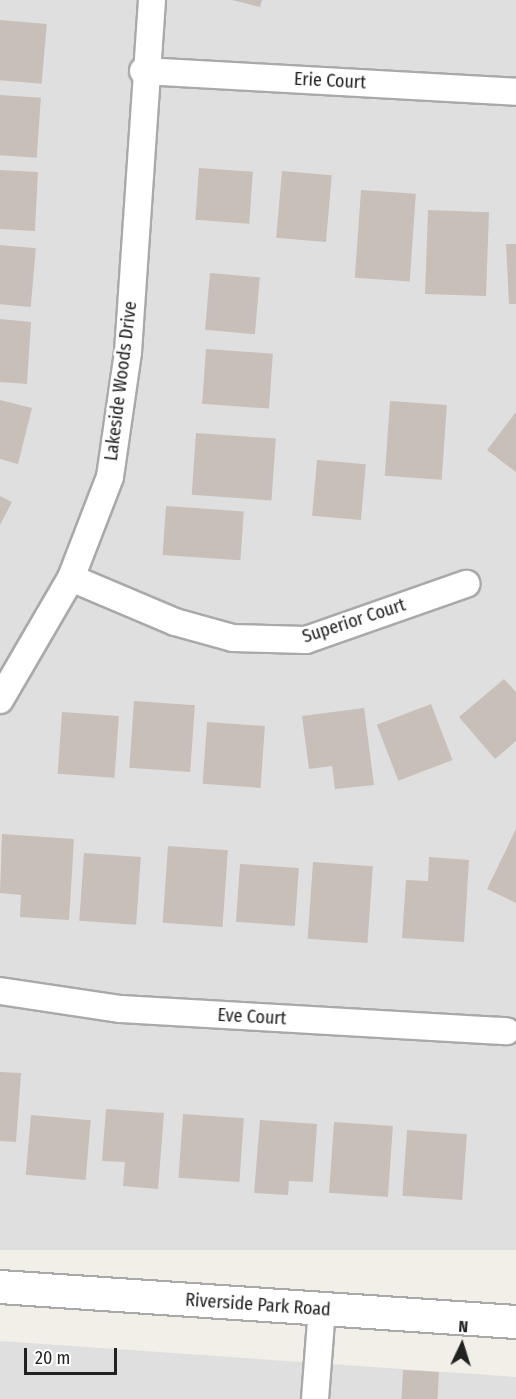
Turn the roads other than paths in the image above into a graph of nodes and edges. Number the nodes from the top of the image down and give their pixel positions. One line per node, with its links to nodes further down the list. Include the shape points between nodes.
1 (152, 0): 2 (street, Lakeside Woods Drive)
2 (143, 70): 3 (street, Erie Court); 4 (street, Lakeside Woods Drive, via 128,352 110,477)
3 (516, 92)
4 (71, 578): 5 (street, Superior Court, via 175,622 233,638 306,640); 6 (street, Lakeside Woods Drive)
5 (466, 584)
6 (0, 700)
7 (0, 992): 8 (street, Eve Court, via 121,1009)
8 (506, 1031)
9 (0, 1287): 10 (street, Riverside Park Road)
10 (322, 1310): 11 (street, Riverside Park Road); 12 (street)
11 (516, 1322)
12 (315, 1399)

